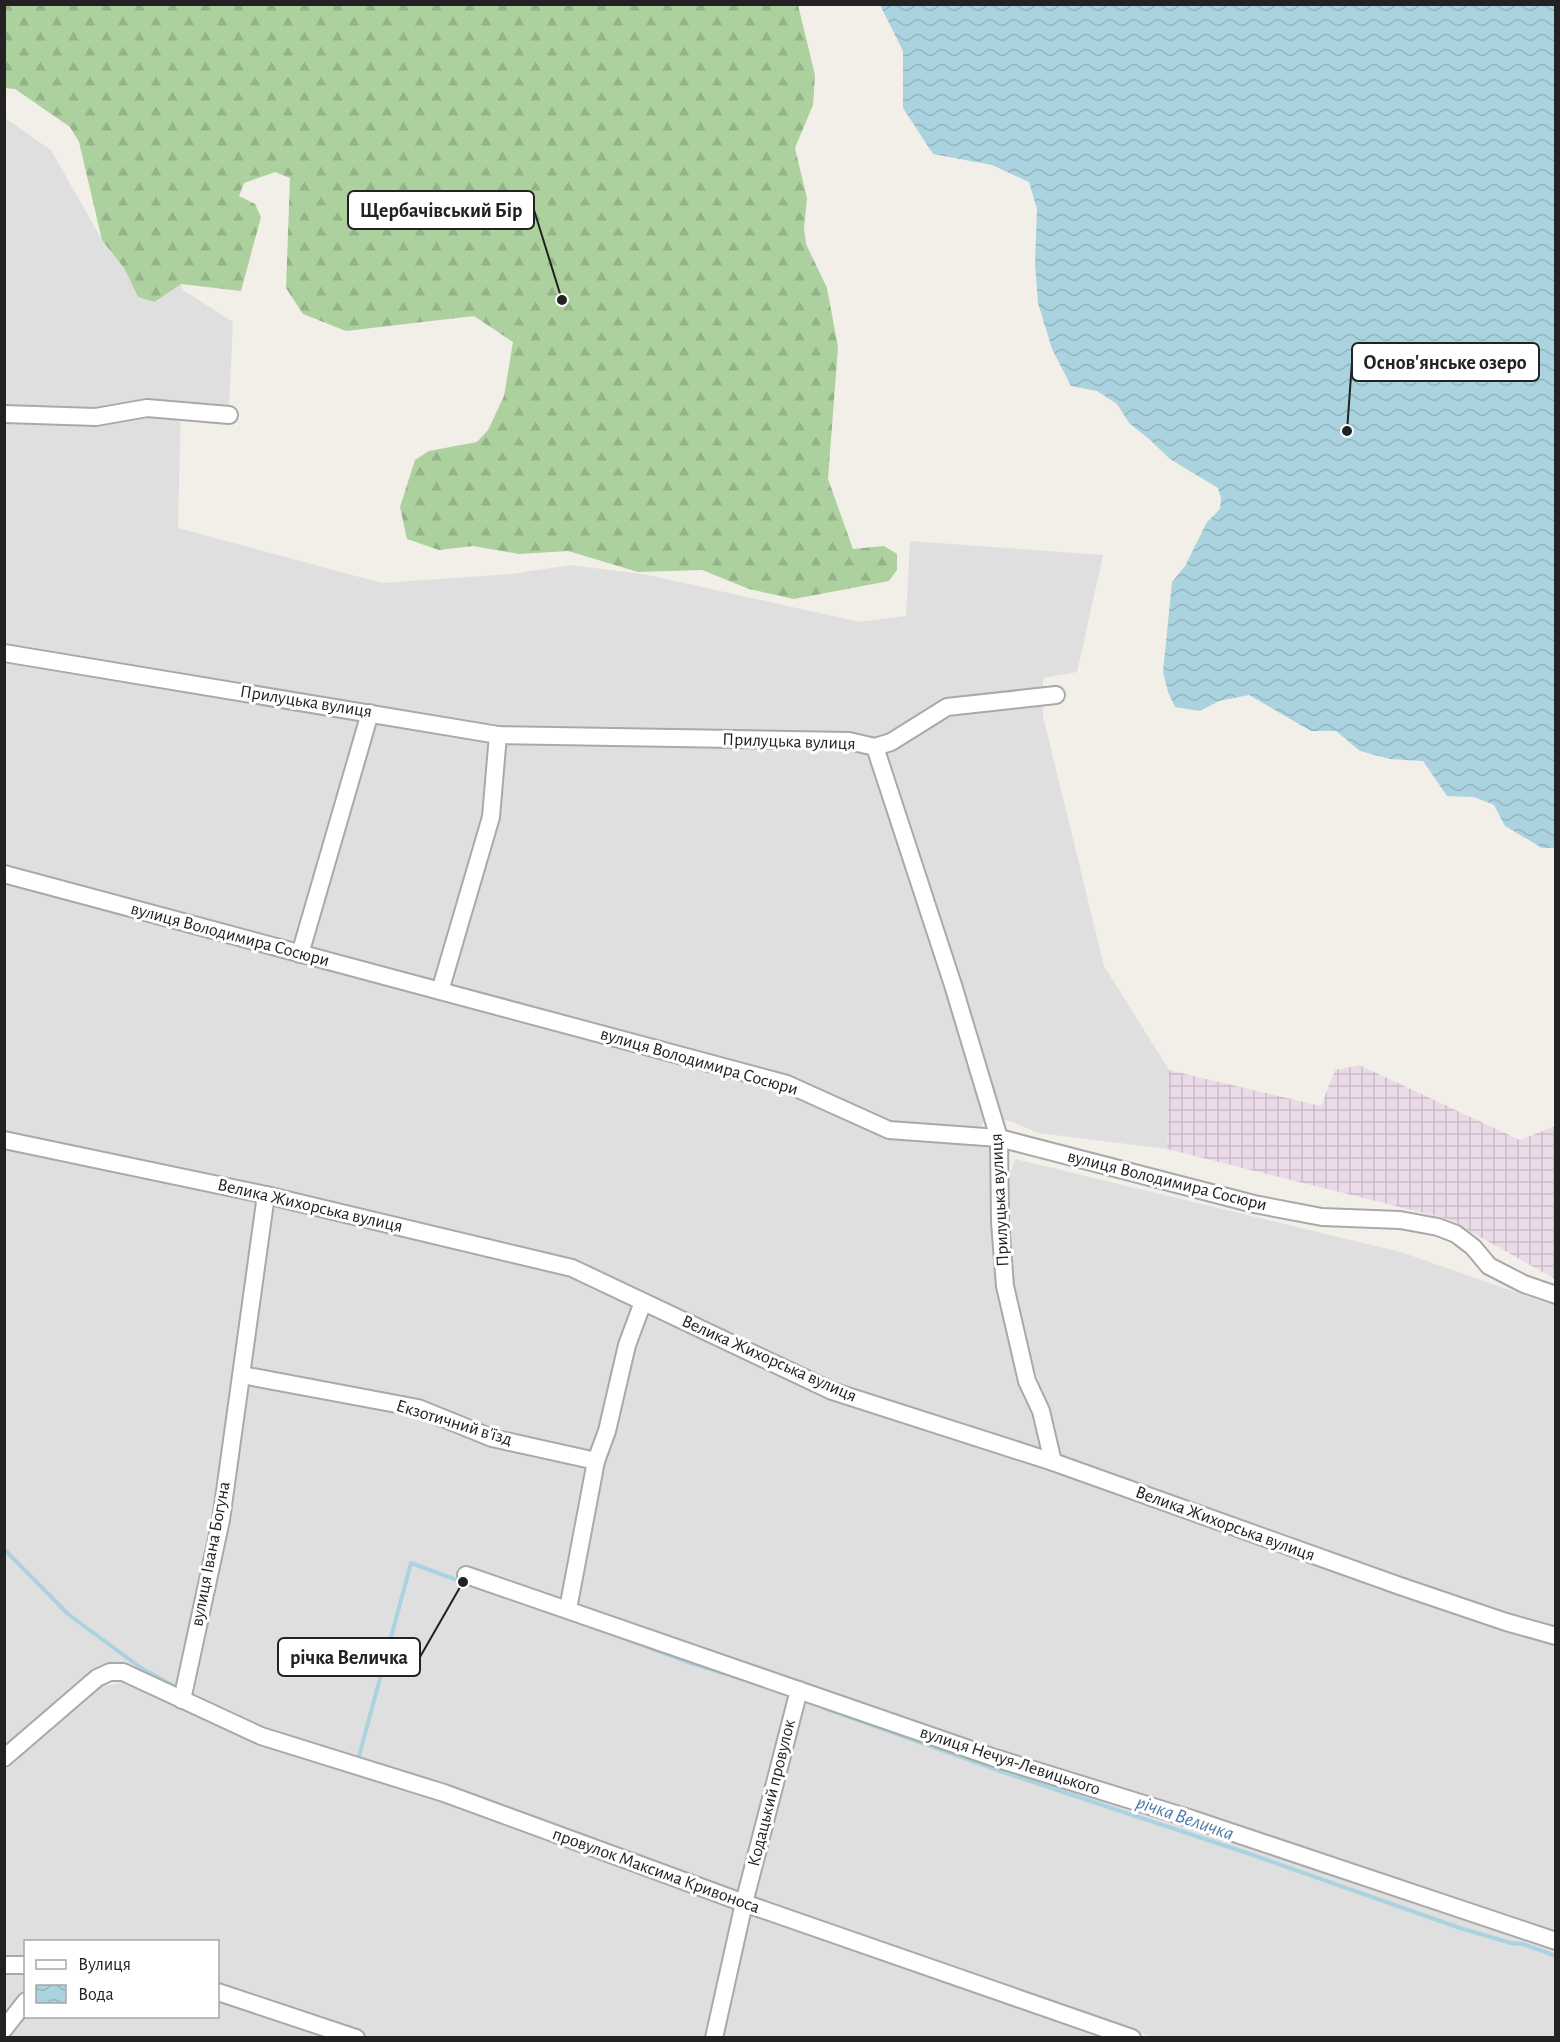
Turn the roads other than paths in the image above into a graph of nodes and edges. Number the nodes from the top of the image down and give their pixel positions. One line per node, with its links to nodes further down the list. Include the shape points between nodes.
1 (4, 414): 2 (street, via 96,417 147,408)
2 (229, 416)
3 (4, 653): 5 (street, Прилуцька вулиця)
4 (1056, 695): 7 (street, via 947,707)
5 (370, 712): 6 (street, Прилуцька вулиця); 9 (street)
6 (498, 735): 7 (street, Прилуцька вулиця, via 849,741); 10 (street, via 491,817)
7 (875, 747): 11 (street, Прилуцька вулиця)
8 (4, 874): 9 (street, вулиця Володимира Сосюри)
9 (300, 954): 10 (street, вулиця Володимира Сосюри)
10 (440, 991): 11 (street, вулиця Володимира Сосюри, via 787,1084 889,1130)
11 (999, 1138): 14 (street, вулиця Володимира Сосюри, via 1254,1204 1323,1217 1400,1220 1438,1227 1456,1234 1489,1266); 18 (street, Прилуцька вулиця, via 1005,1286 1027,1381 1041,1412)
12 (4, 1140): 13 (street, Велика Жихорська вулиця)
13 (266, 1195): 15 (street, Велика Жихорська вулиця, via 572,1268); 16 (street, вулиця Івана Богуна)
14 (1556, 1295)
15 (643, 1302): 17 (street, via 627,1345); 18 (street, Велика Жихорська вулиця, via 832,1390)
16 (242, 1375): 17 (street, Екзотичний в'їзд, via 418,1408 492,1437); 23 (street, вулиця Івана Богуна, via 221,1520)
17 (596, 1461): 20 (street)
18 (1053, 1462): 21 (street, Велика Жихорська вулиця, via 1400,1586)
19 (466, 1575): 20 (street, вулиця Нечуя-Левицького)
20 (568, 1609): 22 (street, вулиця Нечуя-Левицького)
21 (1556, 1636)
22 (799, 1690): 25 (street, Кодацький провулок); 26 (street, вулиця Нечуя-Левицького)
23 (182, 1700): 24 (street, via 123,1672 110,1672 97,1678); 25 (street, провулок Максима Кривоноса, via 261,1736 444,1792)
24 (4, 1758)
25 (744, 1903): 33 (street, Кодацький провулок); 34 (street, провулок Максима Кривоноса)
26 (1556, 1941)
27 (4, 1965): 28 (street)
28 (24, 1965)
29 (219, 1992): 32 (street)
30 (24, 2004): 31 (street)
31 (4, 2029)
32 (356, 2037)
33 (714, 2037)
34 (1132, 2037)

